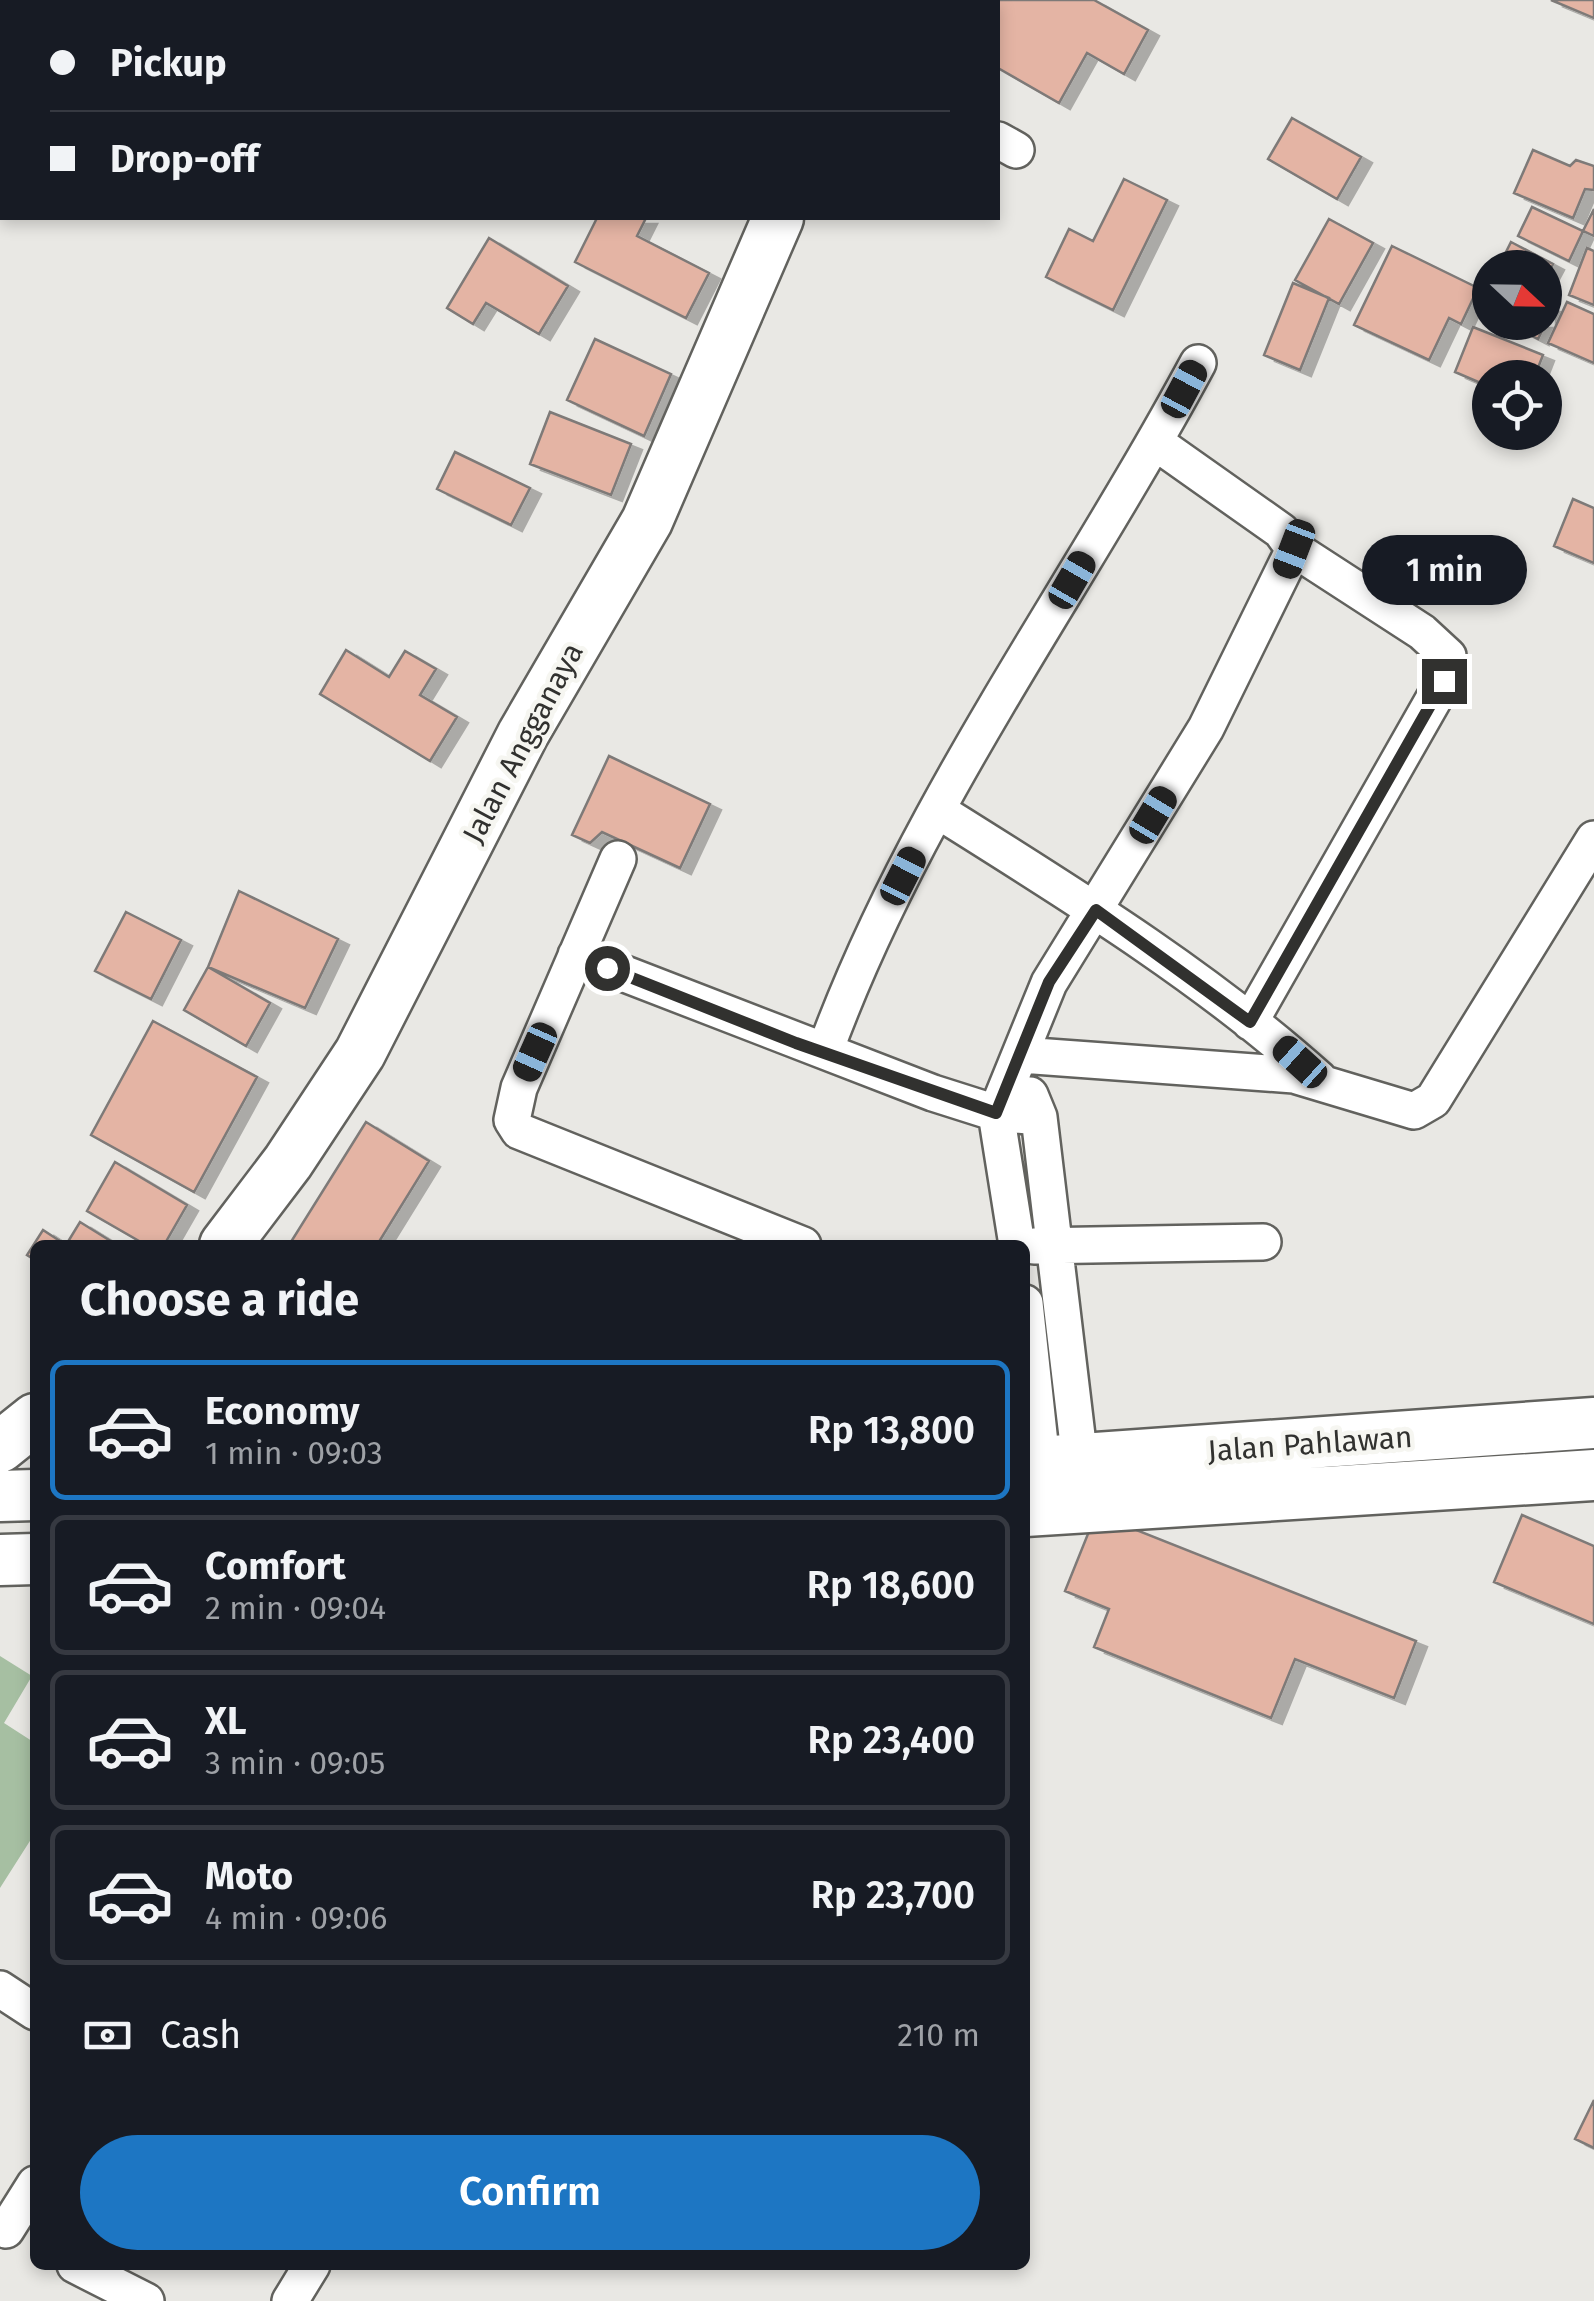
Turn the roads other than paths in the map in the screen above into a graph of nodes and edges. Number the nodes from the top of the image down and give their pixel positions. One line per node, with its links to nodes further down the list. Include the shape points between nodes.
1 (777, 220): 16 (street, Jalan Angganaya, via 647,521 523,734 360,1053)
2 (1198, 363): 3 (street)
3 (1155, 442): 4 (street, via 1282,531); 5 (street)
4 (1294, 549): 8 (street, via 1206,728); 10 (street, via 1448,656 1444,681)
5 (937, 810): 8 (street); 11 (street, via 853,975)
6 (1594, 838): 13 (street, via 1433,1100 1414,1111)
7 (618, 860): 9 (street)
8 (1096, 910): 10 (street); 12 (street, via 1049,982)
9 (576, 955): 11 (street); 17 (street, via 511,1108 519,1131)
10 (1250, 1022): 13 (street)
11 (825, 1050): 14 (street)
12 (1019, 1061): 13 (street, via 1198,1065); 14 (street); 15 (street)
13 (1324, 1083)
14 (996, 1113): 15 (street); 18 (street)
15 (1039, 1117): 20 (street)
16 (228, 1240)
17 (791, 1240)
18 (1015, 1240)
19 (1263, 1242): 20 (street)
20 (1041, 1264): 26 (street)
21 (1030, 1338): 26 (street)
22 (1594, 1423): 26 (street, Jalan Pahlawan)
23 (30, 1424): 24 (street)
24 (0, 1447)
25 (1594, 1476): 26 (street, Jalan Pahlawan)
26 (1050, 1478)
27 (30, 1495): 28 (street)
28 (0, 1496)
29 (30, 1558): 30 (street)
30 (0, 1560)
31 (0, 1988): 32 (street)
32 (30, 2009)
33 (30, 2195): 34 (street)
34 (13, 2234)
35 (85, 2270): 37 (street)
36 (309, 2270): 38 (street)
37 (146, 2301)
38 (290, 2301)

